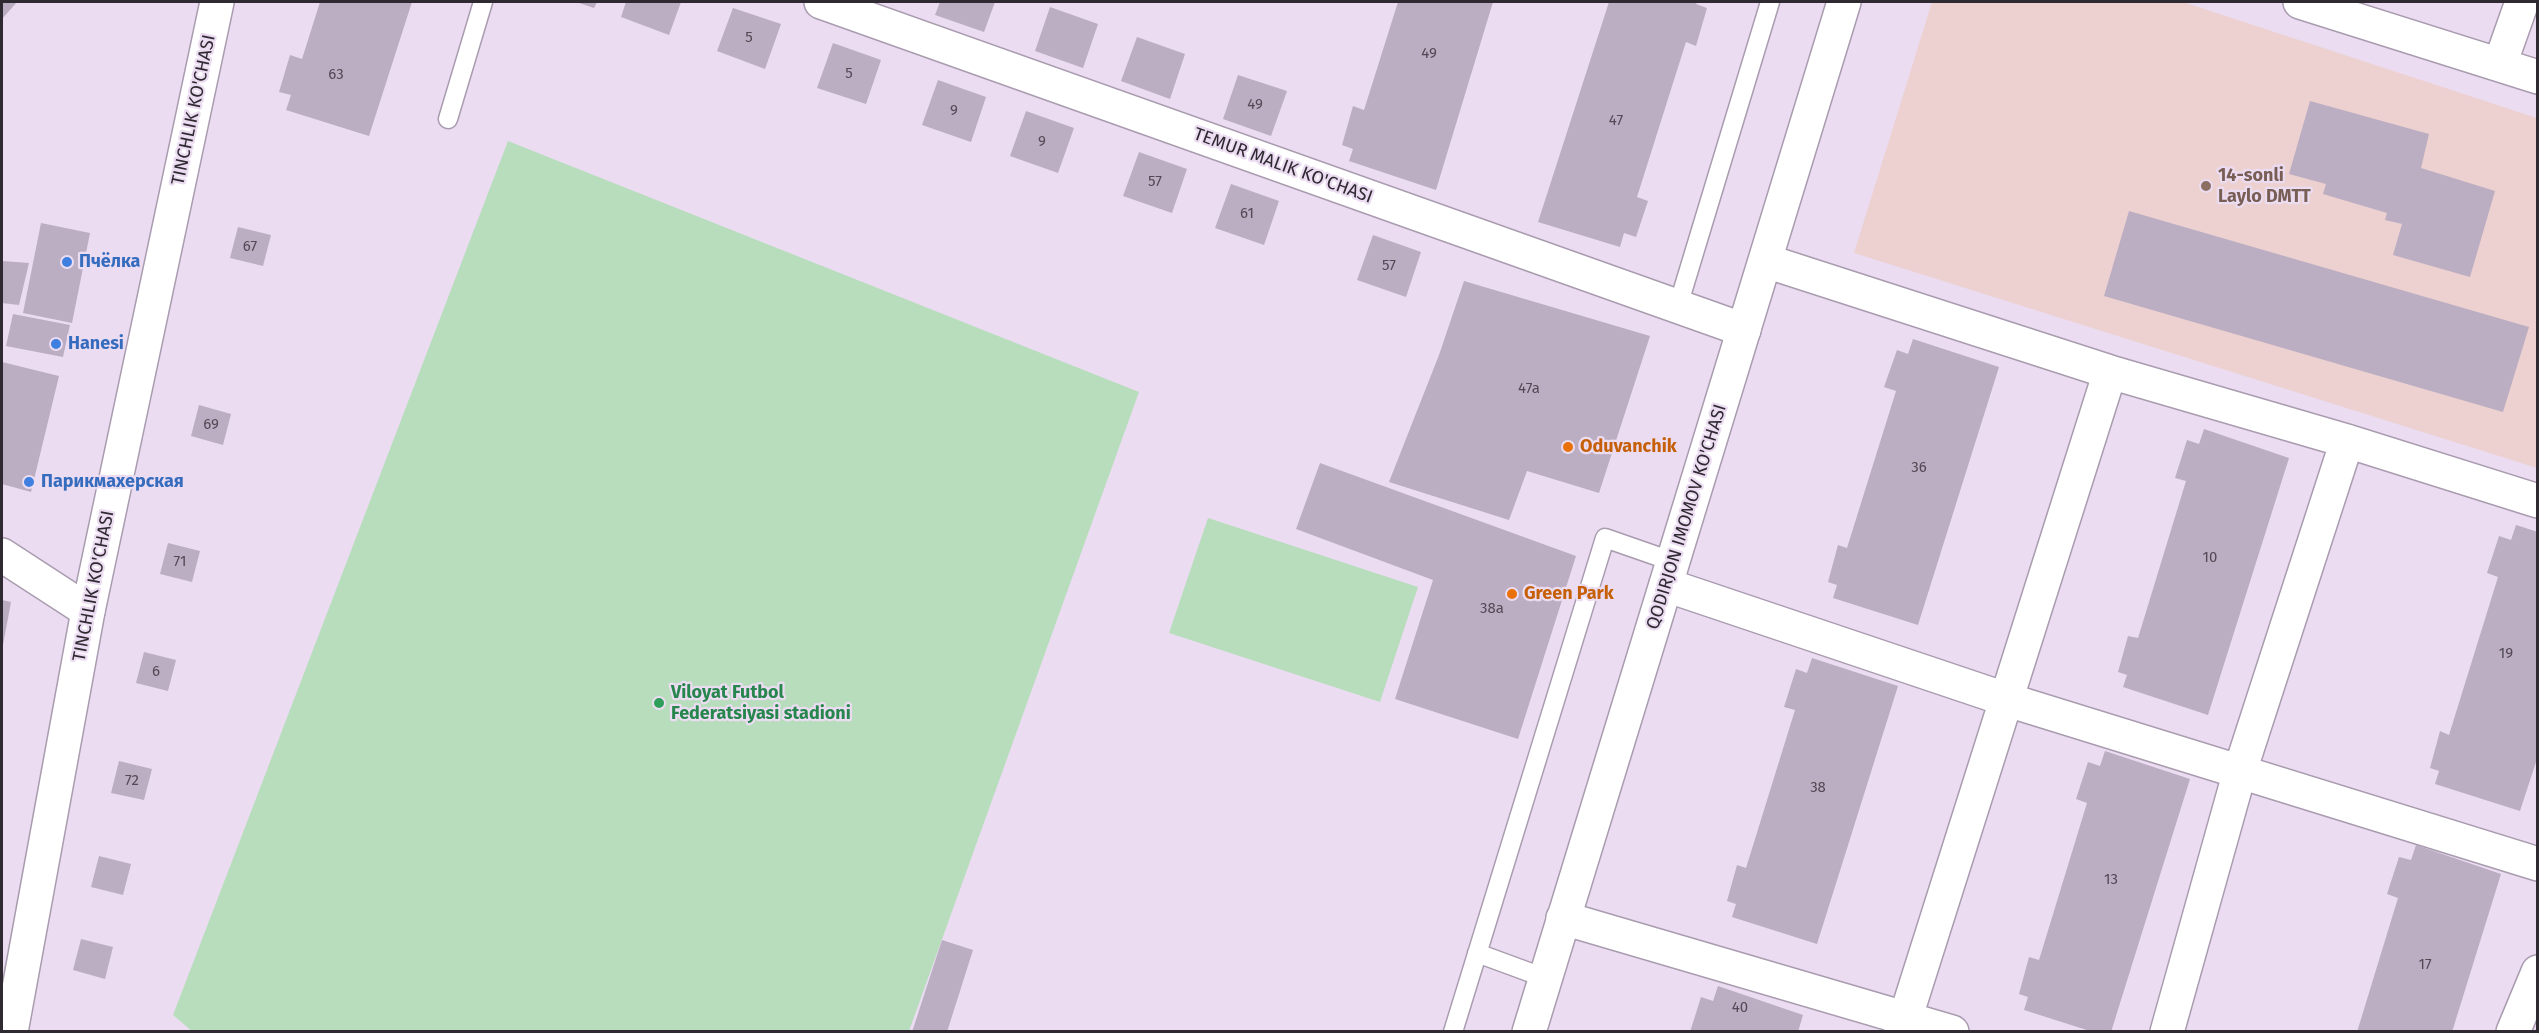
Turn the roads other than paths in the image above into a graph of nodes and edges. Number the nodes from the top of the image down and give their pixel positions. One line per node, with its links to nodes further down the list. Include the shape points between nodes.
1 (217, 2): 19 (street, TINCHLIK KO'CHASI)
2 (483, 2): 10 (lane)
3 (821, 2): 12 (street, TEMUR MALIK KO'CHASI)
4 (1770, 2): 12 (lane)
5 (1844, 2): 11 (street, QODIRJON IMOMOV KO'CHASI)
6 (2301, 2): 8 (street)
7 (2522, 2): 8 (street)
8 (2500, 64): 9 (street)
9 (2538, 77)
10 (448, 119)
11 (1766, 261): 13 (street, QODIRJON IMOMOV KO'CHASI); 14 (street)
12 (1678, 306): 13 (street, TEMUR MALIK KO'CHASI)
13 (1744, 330): 18 (street, QODIRJON IMOMOV KO'CHASI)
14 (2110, 372): 15 (street); 20 (street)
15 (2347, 441): 16 (street); 21 (street)
16 (2538, 501)
17 (2, 555): 19 (street)
18 (1670, 573): 20 (street); 23 (street, QODIRJON IMOMOV KO'CHASI); 24 (lane, via 1605,538)
19 (88, 611): 28 (street, TINCHLIK KO'CHASI)
20 (2008, 700): 21 (street); 27 (street)
21 (2240, 771): 22 (street); 32 (street)
22 (2538, 864)
23 (1563, 918): 26 (street, QODIRJON IMOMOV KO'CHASI); 27 (street)
24 (1477, 953): 26 (lane); 29 (lane)
25 (2538, 972): 33 (street)
26 (1545, 978): 30 (street, QODIRJON IMOMOV KO'CHASI)
27 (1903, 1025): 31 (street)
28 (10, 1032)
29 (1453, 1032)
30 (1529, 1032)
31 (1952, 1032)
32 (2167, 1032)
33 (2513, 1032)

